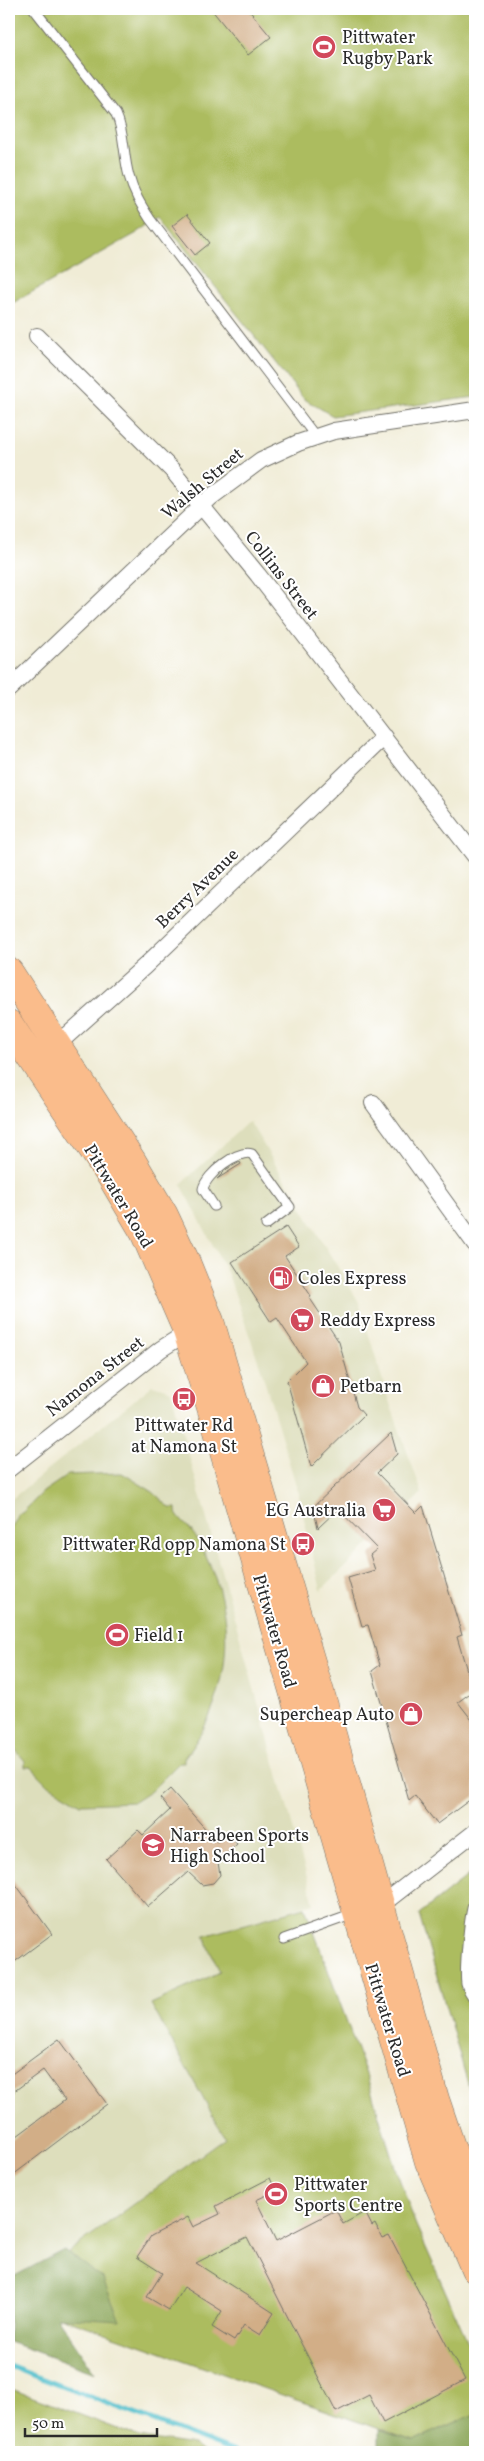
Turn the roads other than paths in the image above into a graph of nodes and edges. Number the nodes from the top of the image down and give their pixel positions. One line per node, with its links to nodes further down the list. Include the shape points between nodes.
1 (34, 9): 4 (lane, via 116,114 133,190 150,219)
2 (37, 336): 5 (street, Collins Street, via 172,470)
3 (475, 410): 4 (street, Walsh Street, via 381,423)
4 (316, 437): 5 (street, Walsh Street, via 261,460)
5 (202, 505): 6 (street, Walsh Street); 7 (street, Collins Street)
6 (9, 690)
7 (384, 738): 8 (street, Collins Street); 11 (street, Berry Avenue)
8 (475, 856)
9 (9, 972): 11 (highway, Pittwater Road)
10 (9, 1024): 12 (highway, Pittwater Road)
11 (58, 1046): 12 (street, Berry Avenue); 17 (highway, Pittwater Road, via 164,1215 186,1262)
12 (35, 1063): 17 (highway, Pittwater Road, via 112,1178)
13 (372, 1103): 16 (street)
14 (214, 1206): 15 (lane, via 203,1188 208,1178 241,1153 252,1154 290,1207)
15 (266, 1225)
16 (475, 1244)
17 (199, 1326): 18 (street, Namona Street, via 161,1349); 21 (highway, Pittwater Road, via 213,1414)
18 (9, 1469)
19 (475, 1832): 21 (street)
20 (475, 1899): 23 (lane, via 471,1905 466,1982)
21 (368, 1910): 22 (lane); 24 (highway, Pittwater Road); 25 (highway, Pittwater Road, via 429,2162)
22 (284, 1939)
23 (475, 2000)
24 (475, 2216)
25 (475, 2269)

